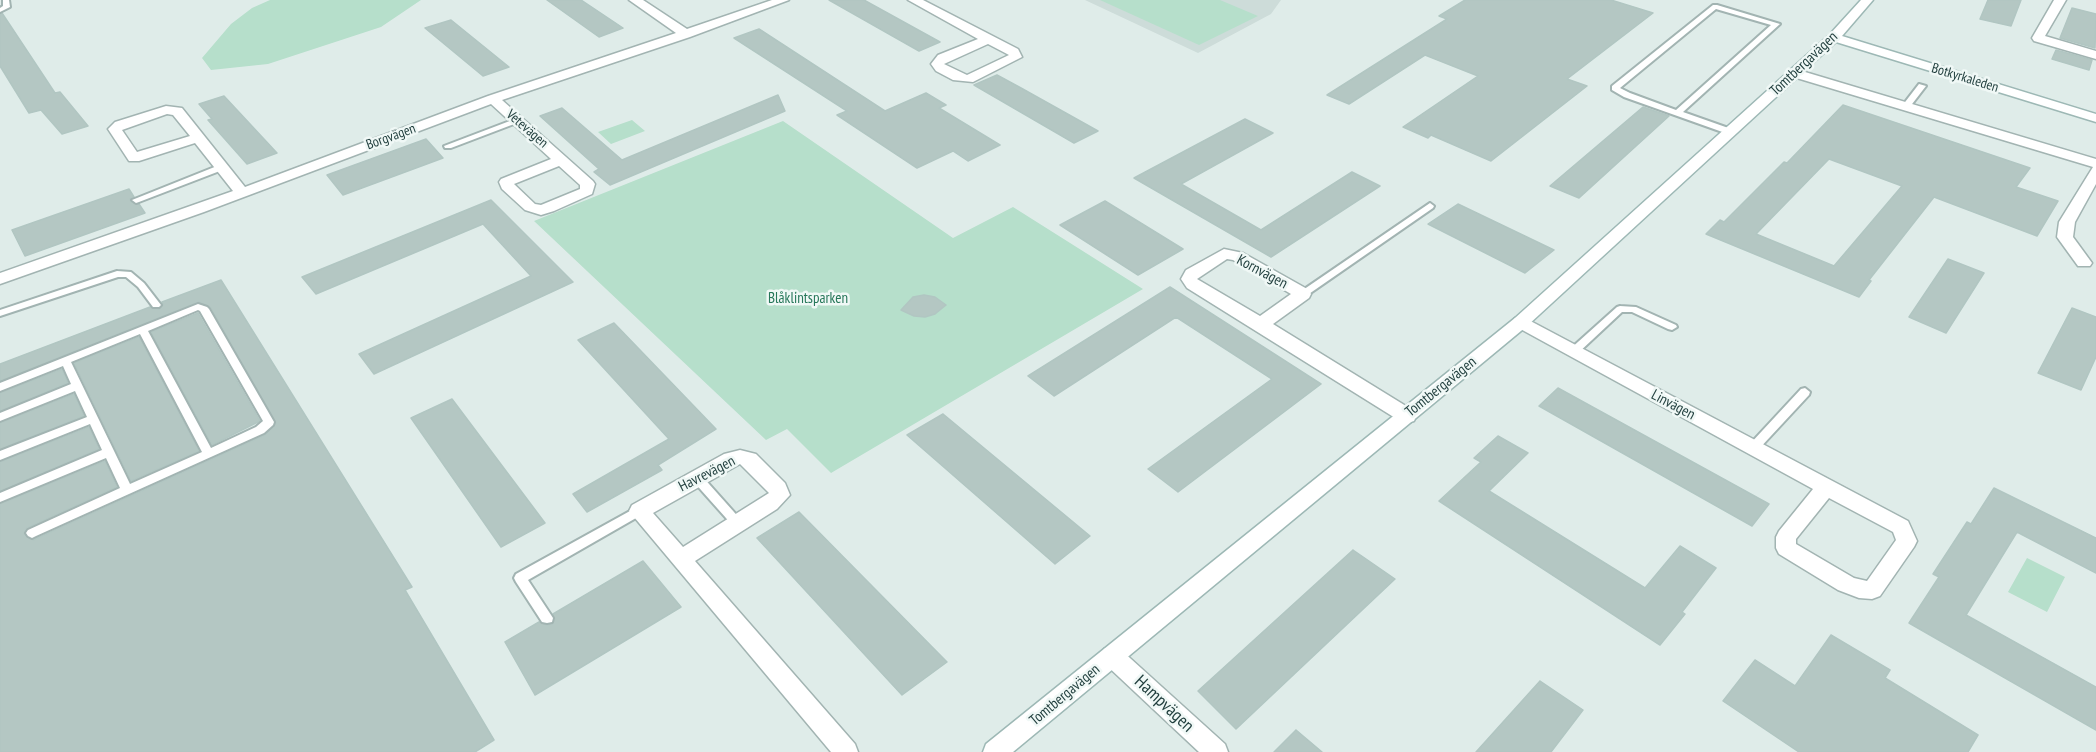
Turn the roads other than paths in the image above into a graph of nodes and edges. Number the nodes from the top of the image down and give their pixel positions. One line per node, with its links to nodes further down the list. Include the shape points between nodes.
1 (6, 0): 7 (lane, via 7,7)
2 (635, 0): 8 (street)
3 (783, 0): 8 (street, Borgvägen)
4 (914, 0): 10 (street)
5 (1867, 0): 9 (street, Tomtbergavägen)
6 (2060, 0): 11 (street, via 2038,38)
7 (0, 10)
8 (686, 34): 14 (street, Borgvägen)
9 (1834, 37): 12 (street, Tomtbergavägen); 17 (street, Botkyrkaleden)
10 (988, 39): 10 (street, via 942,58 937,64 968,79 1016,57 1014,52)
11 (2096, 55)
12 (1795, 73): 15 (street); 19 (street, Tomtbergavägen)
13 (1923, 86): 15 (lane)
14 (493, 99): 18 (street, Vetevägen); 26 (street, Borgvägen)
15 (1906, 106): 23 (street)
16 (1677, 113): 16 (lane, via 1615,88 1714,6 1776,24); 19 (lane)
17 (2096, 118)
18 (518, 121): 21 (lane); 22 (street, Vetevägen)
19 (1731, 132): 34 (street, Tomtbergavägen)
20 (197, 138): 20 (street, via 134,158 115,129 166,110 177,111); 24 (street)
21 (448, 146)
22 (561, 159): 22 (street, Vetevägen, via 512,179 506,182 507,186 530,207 541,210 587,191 588,184)
23 (2096, 164)
24 (222, 167): 26 (street); 27 (lane)
25 (2096, 171): 29 (street, via 2067,222 2065,237)
26 (242, 192): 30 (street, Borgvägen)
27 (136, 200)
28 (1430, 206): 31 (lane)
29 (2084, 263)
30 (0, 279)
31 (1303, 294): 35 (street, Kornvägen); 35 (street, Kornvägen, via 1237,256 1224,254 1192,274 1189,279 1193,284)
32 (156, 305): 33 (lane, via 128,274 117,274)
33 (0, 313)
34 (1521, 322): 38 (street, Linvägen); 43 (street, Tomtbergavägen)
35 (1261, 324): 43 (street, Kornvägen)
36 (1672, 327): 38 (lane, via 1640,312 1620,309)
37 (142, 329): 39 (lane); 48 (lane); 48 (lane, via 192,308 202,308 269,422 264,428)
38 (1573, 352): 46 (street, Linvägen)
39 (65, 360): 40 (lane); 41 (lane)
40 (77, 386): 44 (lane); 45 (lane)
41 (0, 387)
42 (1805, 392): 46 (lane)
43 (1407, 416): 59 (street, Tomtbergavägen)
44 (0, 417)
45 (93, 419): 47 (lane); 49 (lane)
46 (1753, 448): 51 (street, Linvägen)
47 (109, 452): 52 (lane); 53 (lane)
48 (208, 453): 52 (lane)
49 (0, 456)
50 (697, 478): 54 (street, Havrevägen); 55 (lane); 55 (street, Havrevägen, via 740,457 749,459 778,488 780,495 770,504)
51 (1826, 487): 51 (street, Linvägen, via 1901,527 1906,534 1907,541 1872,590 1846,584 1786,548 1786,537)
52 (127, 490): 56 (lane)
53 (0, 498)
54 (639, 511): 57 (street); 58 (lane, via 520,578)
55 (738, 524): 57 (street, Havrevägen)
56 (32, 532)
57 (681, 559): 60 (street)
58 (547, 618)
59 (1112, 656): 61 (street, Tomtbergavägen); 62 (street, Hampvägen)
60 (846, 752)
61 (995, 752)
62 (1216, 752)

